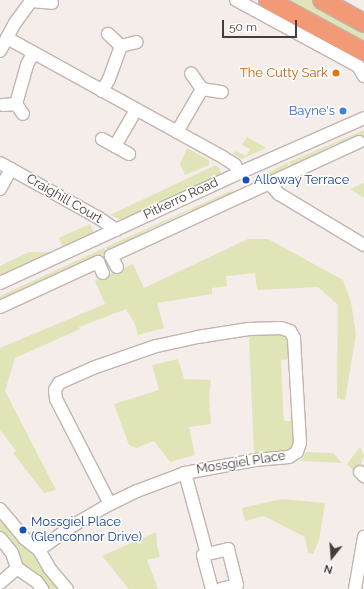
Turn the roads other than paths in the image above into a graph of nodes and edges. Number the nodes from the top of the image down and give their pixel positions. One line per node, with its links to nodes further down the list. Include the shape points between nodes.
1 (236, 0): 15 (street, via 358,66)
2 (268, 0): 12 (highway)
3 (322, 0): 6 (highway)
4 (31, 1): 5 (street); 8 (street)
5 (52, 3)
6 (364, 23)
7 (108, 34): 10 (street)
8 (7, 38): 11 (street); 13 (street)
9 (137, 42): 10 (street)
10 (121, 46): 17 (street)
11 (0, 51)
12 (364, 52)
13 (33, 53): 17 (street); 19 (street, via 27,65 19,109)
14 (191, 73): 16 (street)
15 (364, 76)
16 (202, 89): 18 (street); 22 (street)
17 (102, 91): 20 (street)
18 (222, 92)
19 (3, 105)
20 (136, 110): 22 (street); 25 (street)
21 (364, 118): 29 (street, Pitkerro Road)
22 (177, 132): 29 (street, via 235,165)
23 (102, 139): 25 (street)
24 (359, 142): 30 (street, Pitkerro Road)
25 (115, 146): 26 (street)
26 (129, 154)
27 (0, 163): 28 (street, Craighill Court)
28 (11, 169): 31 (street, Craighill Court); 32 (street, Craighill Court)
29 (239, 173): 32 (street, Pitkerro Road)
30 (269, 183): 33 (street, via 279,194); 34 (street, Pitkerro Road, via 111,256)
31 (0, 189)
32 (116, 230): 36 (street, Pitkerro Road)
33 (364, 245)
34 (117, 267)
35 (103, 273): 37 (street, via 98,262)
36 (0, 283)
37 (0, 307)
38 (185, 473): 39 (street, Mossgiel Place); 39 (street, Mossgiel Place, via 255,460 289,457 297,452 300,443 294,338 290,331 281,328 249,329 156,346 59,383 55,390 56,399); 44 (street, Mossgiel Place)
39 (110, 504): 43 (street, Mossgiel Place, via 72,526)
40 (0, 509): 43 (street, via 24,538)
41 (364, 537): 51 (street)
42 (0, 538): 45 (street, via 12,553)
43 (39, 550): 48 (street, via 50,569)
44 (207, 554): 49 (street, Mossgiel Place, via 203,555); 50 (street, via 228,549 237,585)
45 (17, 568): 46 (street); 47 (street, via 37,582)
46 (0, 583)
47 (42, 589)
48 (67, 589)
49 (212, 589)
50 (221, 589)
51 (355, 589)

